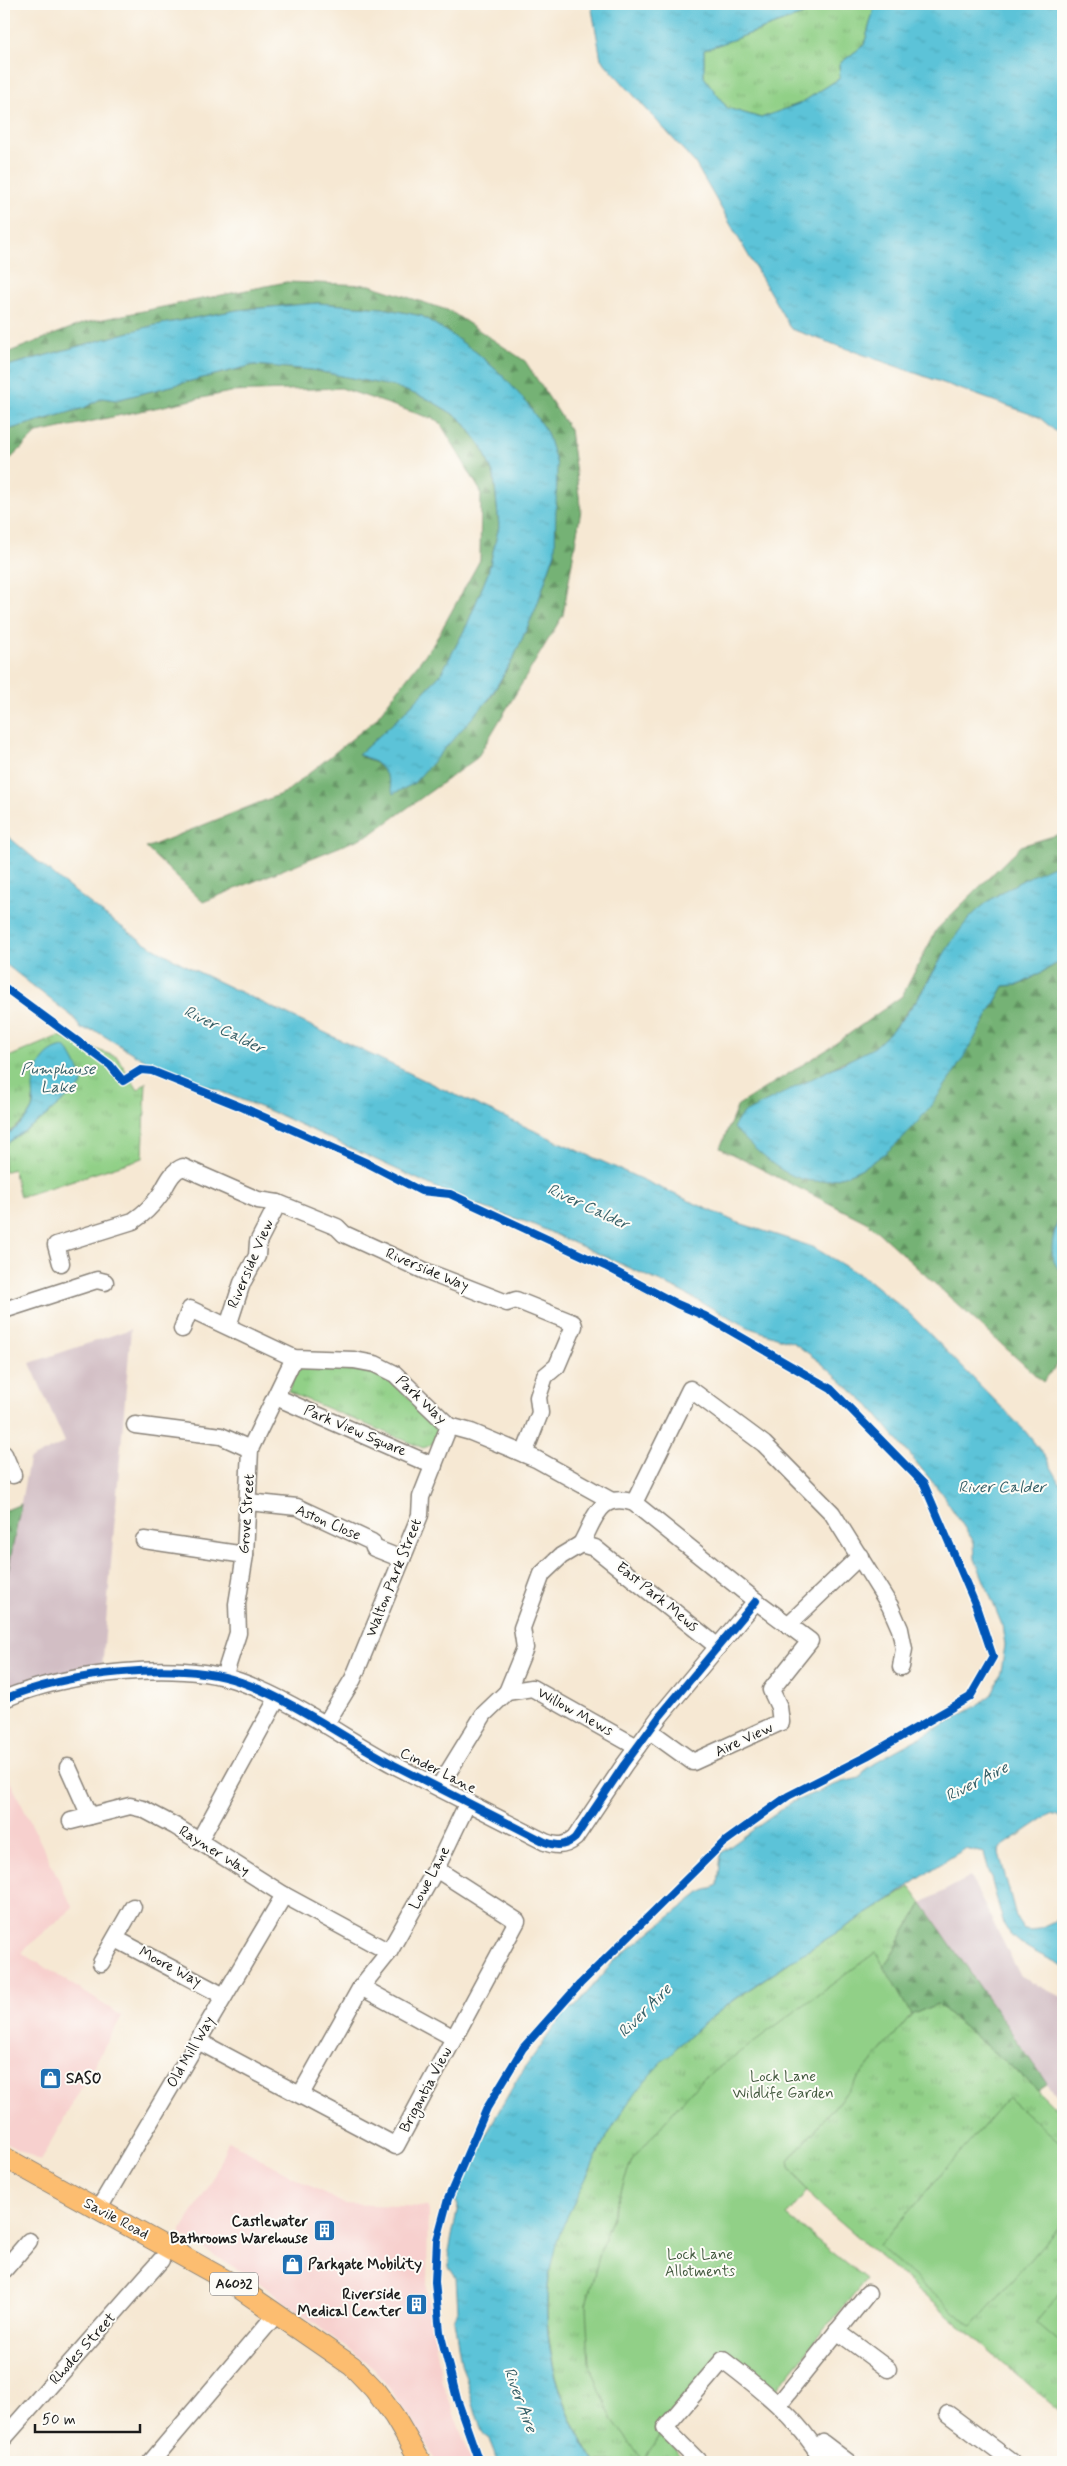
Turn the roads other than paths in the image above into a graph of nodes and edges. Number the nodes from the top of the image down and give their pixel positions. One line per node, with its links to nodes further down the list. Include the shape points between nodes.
1 (278, 1203): 2 (street, Riverside Way, via 258,1200 183,1167 168,1179 144,1214 133,1221 56,1245); 5 (street, Riverside View, via 258,1242 257,1256 236,1298); 13 (street, Riverside Way, via 337,1227 344,1234 425,1271 507,1303 516,1300 573,1322 557,1366 545,1376 538,1398 540,1413)
2 (61, 1263)
3 (105, 1282): 4 (street, via 97,1280)
4 (4, 1310)
5 (228, 1326): 6 (street, Park Way, via 190,1309); 7 (street, Park Way)
6 (182, 1329)
7 (294, 1358): 8 (street, Grove Street); 10 (street, Park Way, via 375,1364 395,1374)
8 (276, 1397): 11 (street, Grove Street); 14 (street, Park View Square)
9 (136, 1426): 11 (street, via 221,1436)
10 (449, 1426): 13 (street, Park Way); 14 (street, Walton Park Street)
11 (250, 1449): 17 (street, Grove Street)
12 (4, 1454): 15 (street)
13 (524, 1454): 16 (street, Park Way)
14 (434, 1466): 23 (street, Walton Park Street, via 421,1497 420,1515)
15 (13, 1475)
16 (610, 1500): 18 (street, Park Way); 20 (street, via 600,1508)
17 (248, 1502): 21 (street, Grove Street); 23 (street, Aston Close, via 297,1507 372,1542 374,1548)
18 (634, 1503): 22 (street, via 690,1389 764,1444 832,1513); 24 (street)
19 (144, 1540): 21 (street)
20 (588, 1546): 26 (street, East Park Mews); 29 (street, via 561,1556 542,1574 522,1628 525,1648)
21 (245, 1555): 28 (street, Grove Street, via 237,1604 238,1633)
22 (860, 1556): 25 (street); 27 (street, via 900,1629 904,1649)
23 (402, 1559): 32 (street, Walton Park Street, via 353,1679)
24 (756, 1601): 25 (street); 26 (street, Cinder Lane)
25 (788, 1625): 33 (street, Aire View, via 810,1641 771,1690 781,1722 693,1762)
26 (718, 1646): 33 (street, Cinder Lane)
27 (901, 1667)
28 (224, 1677): 30 (street, Cinder Lane, via 176,1670 125,1672 43,1687); 31 (street, Cinder Lane)
29 (507, 1692): 34 (street, Willow Mews, via 532,1688); 36 (street, via 484,1714)
30 (4, 1699)
31 (277, 1699): 32 (street, Cinder Lane); 40 (street)
32 (324, 1725): 36 (street, Cinder Lane)
33 (650, 1731): 34 (street, Cinder Lane)
34 (638, 1747): 37 (street, Cinder Lane, via 575,1838 564,1845 551,1845)
35 (68, 1767): 38 (street)
36 (438, 1787): 37 (street, Cinder Lane)
37 (468, 1802): 41 (street, Lowe Lane)
38 (90, 1816): 39 (street); 40 (street, Rayner Way, via 130,1806 143,1809)
39 (71, 1821)
40 (199, 1841): 42 (street, Rayner Way)
41 (436, 1869): 45 (street, Lowe Lane); 49 (street, Brigantia View, via 517,1921)
42 (284, 1894): 45 (street); 48 (street, Old Mill Way)
43 (132, 1907): 44 (street)
44 (116, 1938): 46 (street); 48 (street, Moore Way)
45 (389, 1952): 47 (street, Lowe Lane)
46 (101, 1963)
47 (361, 1987): 49 (street); 51 (street, Lowe Lane)
48 (224, 1996): 50 (street, Old Mill Way)
49 (454, 2038): 51 (street, Brigantia View, via 396,2146)
50 (198, 2041): 51 (street, Brigantia View); 53 (street, Old Mill Way)
51 (301, 2094)
52 (4, 2157): 53 (main road, Savile Road / A6032)
53 (98, 2210): 58 (main road, Savile Road / A6032, via 233,2284)
54 (29, 2241): 56 (street)
55 (161, 2260): 63 (street, Rhodes Street)
56 (4, 2270)
57 (868, 2293): 59 (street)
58 (277, 2313): 65 (street); 66 (main road, Savile Road / A6032, via 352,2366 394,2416)
59 (837, 2331): 60 (street); 61 (street)
60 (888, 2369)
61 (779, 2404): 64 (street); 67 (street, via 723,2360 666,2428)
62 (948, 2414): 70 (street)
63 (4, 2438)
64 (816, 2448): 68 (street); 69 (street, via 823,2443)
65 (151, 2462)
66 (421, 2462)
67 (699, 2462)
68 (824, 2462)
69 (848, 2462)
70 (1012, 2462)

